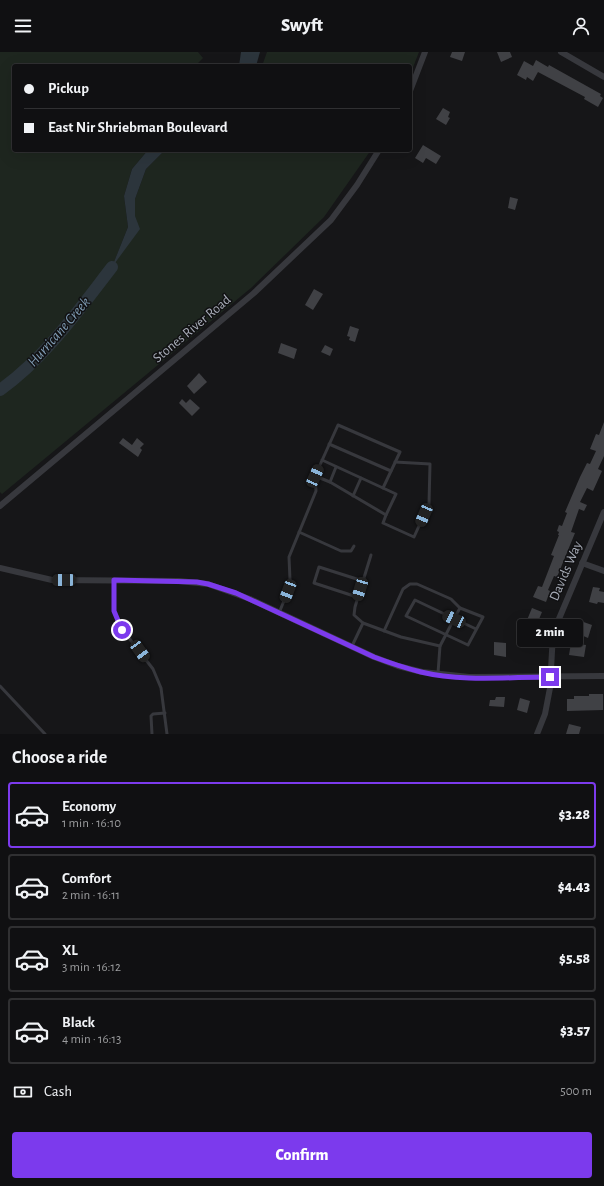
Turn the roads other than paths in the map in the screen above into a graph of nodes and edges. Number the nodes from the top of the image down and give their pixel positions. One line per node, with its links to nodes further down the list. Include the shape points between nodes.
1 (425, 52): 4 (street)
2 (561, 52): 3 (street)
3 (604, 77)
4 (412, 86)
5 (379, 152): 16 (street, Stones River Road, via 331,220 254,293)
6 (329, 444): 7 (lane); 8 (lane, via 338,425 400,452); 10 (lane)
7 (322, 460): 9 (lane); 11 (lane)
8 (395, 462): 10 (lane); 18 (lane, via 430,464 429,504 414,537 383,523)
9 (336, 467): 12 (lane); 13 (lane)
10 (391, 471): 14 (lane)
11 (315, 476): 13 (lane); 19 (lane, via 316,491)
12 (361, 478): 14 (lane); 15 (lane)
13 (330, 482): 15 (lane)
14 (383, 488): 18 (lane, via 396,494)
15 (354, 496): 18 (lane)
16 (0, 506)
17 (604, 512): 22 (street, Davids Way)
18 (386, 515)
19 (299, 532): 20 (lane, via 341,551 351,551); 29 (lane, via 289,556 290,580)
20 (354, 546)
21 (371, 555): 26 (lane)
22 (582, 563): 24 (street); 39 (street, Davids Way, via 553,633)
23 (0, 568): 25 (street, via 52,580)
24 (604, 571)
25 (114, 580): 29 (street, via 208,584 236,593); 41 (lane, via 114,611 122,630 153,669 161,688)
26 (363, 581): 27 (lane); 27 (lane, via 319,567 314,583)
27 (357, 597): 31 (lane, via 354,615)
28 (460, 608): 30 (lane); 32 (lane, via 483,616); 33 (lane, via 451,599 417,584 410,584 403,589)
29 (279, 613): 35 (street)
30 (454, 619): 32 (lane); 34 (lane); 34 (lane, via 415,600 406,616)
31 (363, 622): 33 (lane); 35 (lane)
32 (476, 629): 34 (lane, via 468,645)
33 (384, 631): 36 (lane)
34 (446, 634): 36 (lane)
35 (352, 646): 37 (street, via 398,666)
36 (440, 646): 37 (lane)
37 (438, 674): 39 (street, via 469,677)
38 (604, 676): 39 (street)
39 (550, 677): 45 (street, Davids Way, via 546,714)
40 (0, 686): 42 (lane)
41 (165, 713): 43 (lane, via 150,716); 44 (lane)
42 (45, 734)
43 (152, 734)
44 (167, 734)
45 (537, 734)

